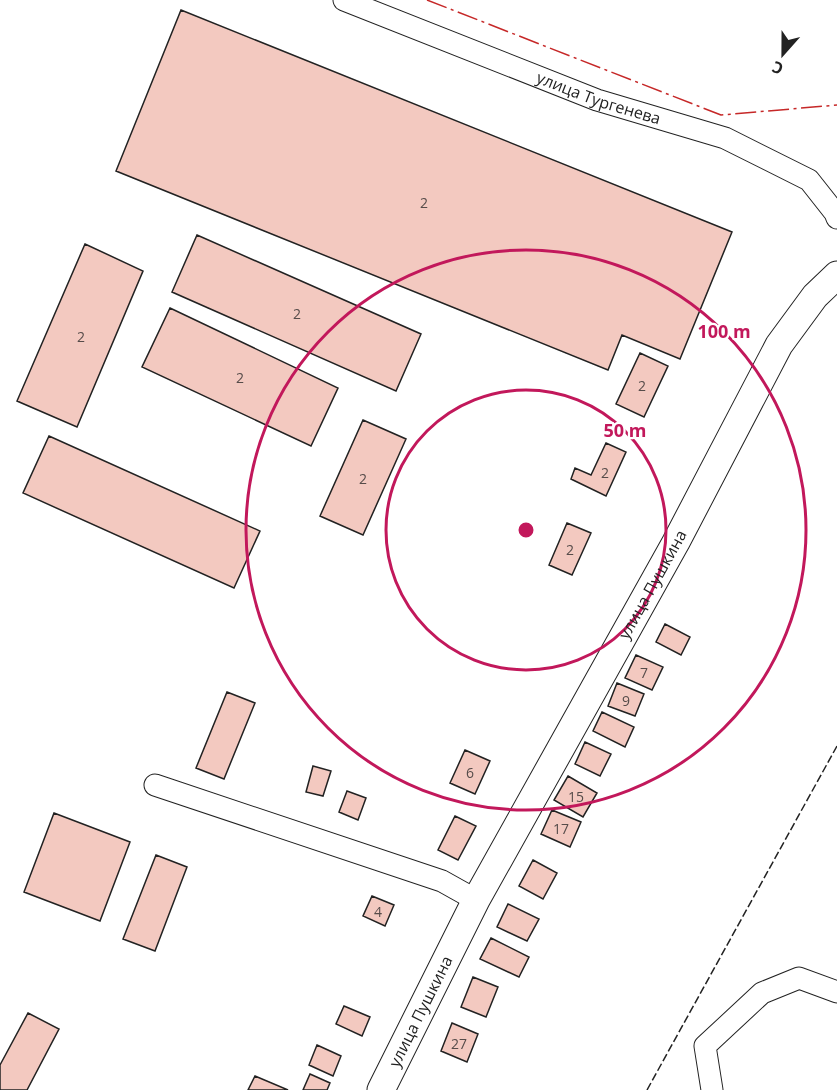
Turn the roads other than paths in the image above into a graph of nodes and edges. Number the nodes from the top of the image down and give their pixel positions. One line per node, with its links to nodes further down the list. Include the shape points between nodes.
1 (344, 0): 2 (street, улица Тургенева, via 597,100 725,138 809,180)
2 (837, 218)
3 (837, 275): 5 (main road, улица Пушкина, via 815,296 779,345 676,542)
4 (155, 785): 5 (street, via 442,880)
5 (476, 900): 7 (main road, улица Пушкина)
6 (837, 992): 8 (street, via 799,978 762,993 705,1046)
7 (381, 1090)
8 (712, 1090)

